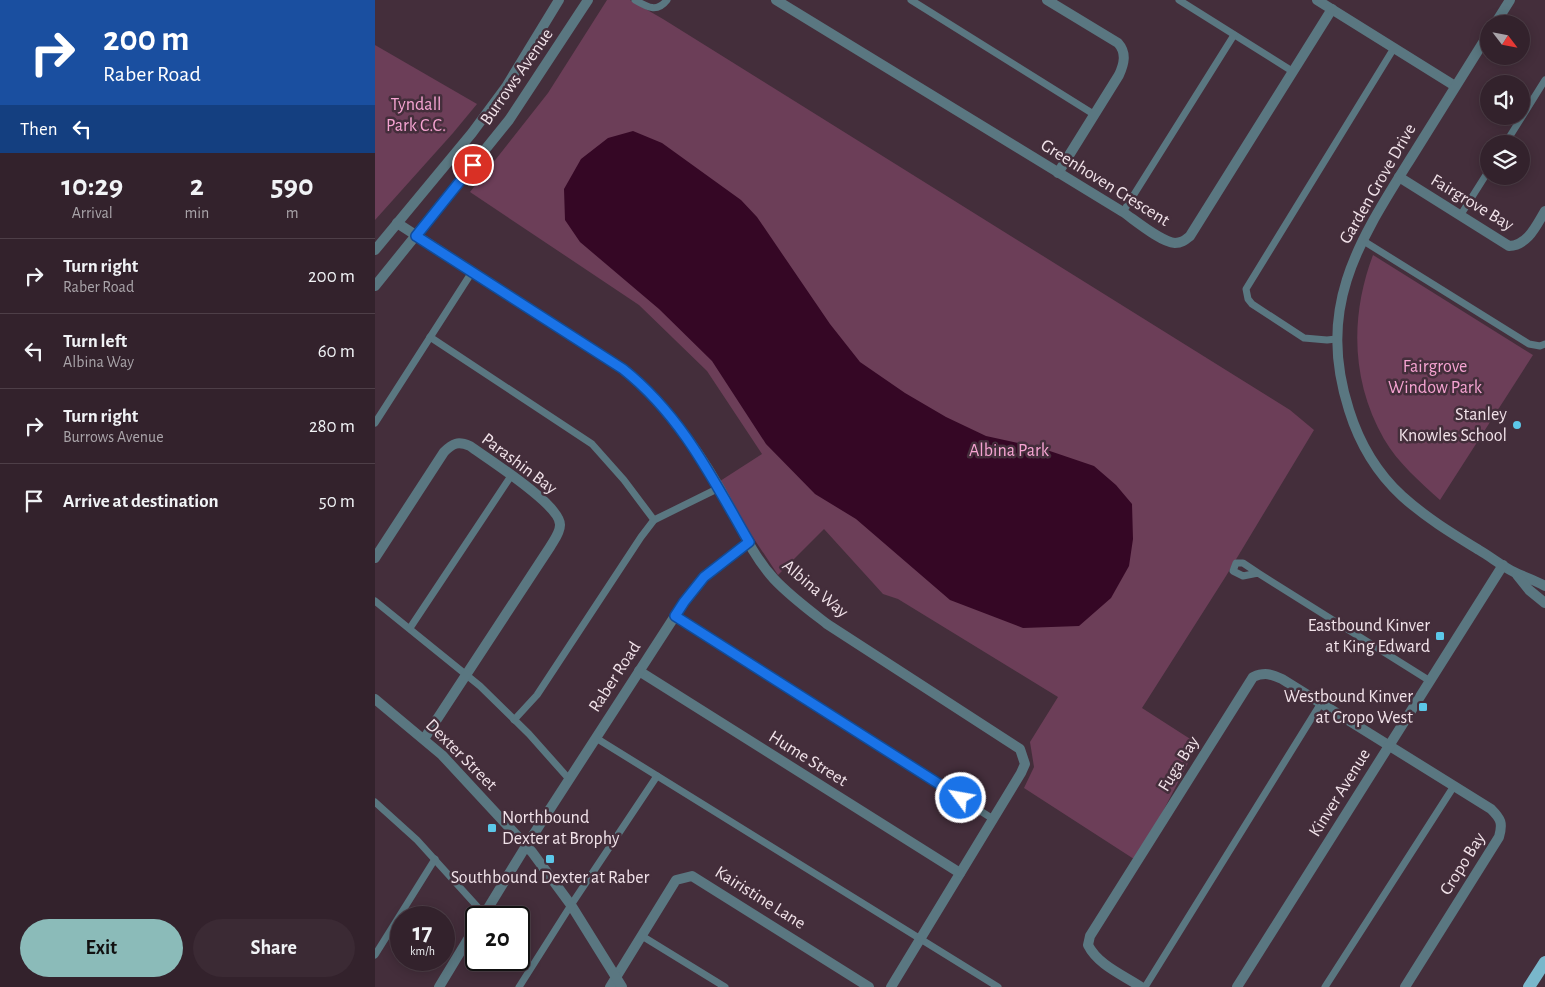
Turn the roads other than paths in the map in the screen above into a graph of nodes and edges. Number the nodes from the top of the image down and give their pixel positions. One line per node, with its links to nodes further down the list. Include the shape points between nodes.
1 (559, 0): 27 (street, Burrows Avenue, via 506,87)
2 (587, 0): 28 (street, Burrows Avenue, via 509,120)
3 (635, 0): 4 (lane, via 655,9)
4 (667, 0)
5 (776, 0): 21 (street, Greenhoven Crescent)
6 (911, 0): 19 (lane)
7 (1047, 0): 19 (street, via 1122,48 1124,65)
8 (1179, 0): 13 (lane)
9 (1317, 0): 11 (street)
10 (1510, 0): 12 (street)
11 (1331, 9): 15 (street); 16 (street, Greenhoven Crescent)
12 (1501, 15)
13 (1235, 34): 16 (lane); 25 (lane)
14 (1480, 47): 18 (street, Garden Grove Drive)
15 (1395, 48): 18 (street); 34 (lane, via 1246,289 1253,304 1303,338)
16 (1292, 71): 25 (street, Greenhoven Crescent, via 1190,236 1183,242 1166,241)
17 (1545, 80): 20 (lane)
18 (1455, 86): 22 (street, Garden Grove Drive)
19 (1095, 115): 21 (street)
20 (1511, 135)
21 (1058, 173): 25 (street, Greenhoven Crescent)
22 (1399, 177): 26 (street, Fairgrove Bay); 29 (street, Garden Grove Drive)
23 (1480, 184): 26 (lane)
24 (1545, 211): 26 (street, Fairgrove Bay, via 1528,238 1509,246)
25 (1123, 212)
26 (1460, 216)
27 (397, 223): 28 (street, Albina Way); 30 (street, Burrows Avenue)
28 (416, 236): 31 (street, Albina Way); 32 (street, Burrows Avenue)
29 (1361, 240): 34 (street, Garden Grove Drive, via 1346,281); 35 (lane, via 1529,344)
30 (375, 250)
31 (472, 272): 33 (lane); 38 (street, Albina Way, via 643,385 697,450)
32 (375, 286)
33 (430, 337): 36 (lane); 39 (lane, via 592,444)
34 (1336, 339): 42 (street, Garden Grove Drive, via 1343,391 1359,437 1376,466 1409,502)
35 (1545, 344)
36 (375, 423)
37 (511, 476): 41 (street, Parashin Bay, via 471,446 460,442 451,444); 49 (lane); 51 (street, Parashin Bay, via 548,505 561,524 558,535)
38 (719, 488): 39 (lane); 40 (street, Albina Way)
39 (655, 520): 55 (lane, via 537,695)
40 (749, 542): 48 (street, Raber Road, via 704,577); 63 (street, Albina Way, via 774,579 827,624 1020,749 1025,764)
41 (375, 558)
42 (1503, 565): 44 (street, Garden Grove Drive); 52 (street, Kinver Avenue)
43 (1258, 572): 52 (lane)
44 (1514, 572): 45 (street); 47 (street)
45 (1545, 586)
46 (375, 601): 49 (lane)
47 (1545, 603)
48 (675, 616): 50 (street, Raber Road); 63 (lane)
49 (410, 628): 51 (lane)
50 (639, 671): 56 (street, Raber Road); 66 (street, Hume Street)
51 (467, 674): 55 (lane); 57 (street, Parashin Bay)
52 (1430, 681): 58 (street, Kinver Avenue)
53 (375, 699): 57 (street, Dexter Street)
54 (1321, 703): 58 (street, Fuga Bay); 84 (street, Fuga Bay, via 1270,674 1253,677 1090,936 1088,945 1092,953); 85 (lane)
55 (514, 720): 60 (lane)
56 (596, 738): 59 (lane); 60 (street, Raber Road)
57 (424, 740): 64 (street, Dexter Street, via 469,783)
58 (1389, 745): 61 (street, Cropo Bay); 86 (street, Kinver Avenue)
59 (657, 776): 67 (lane); 71 (lane)
60 (569, 779): 64 (street, Raber Road)
61 (1454, 786): 87 (lane); 88 (street, Cropo Bay, via 1491,809 1500,818 1502,827 1499,837)
62 (375, 802): 65 (lane)
63 (993, 819): 66 (street, Albina Way)
64 (526, 846): 67 (street, Dexter Street); 69 (street, Raber Road)
65 (435, 859): 68 (lane); 73 (lane)
66 (960, 874): 71 (street, Albina Way)
67 (571, 905): 75 (street, Dexter Street); 77 (lane)
68 (475, 906)
69 (489, 906)
70 (642, 936): 75 (street, Kairistine Lane); 80 (lane); 81 (street, Kairistine Lane, via 676,880 692,876)
71 (920, 939): 82 (street, Albina Way); 83 (lane)
72 (465, 944): 76 (street)
73 (375, 955)
74 (1545, 962): 89 (main road)
75 (616, 977): 78 (street, Kairistine Lane); 79 (street, Dexter Street)
76 (439, 987)
77 (519, 987)
78 (610, 987)
79 (622, 987)
80 (725, 987)
81 (869, 987)
82 (891, 987)
83 (997, 987)
84 (1141, 987)
85 (1145, 987)
86 (1237, 987)
87 (1325, 987)
88 (1405, 987)
89 (1529, 987)

